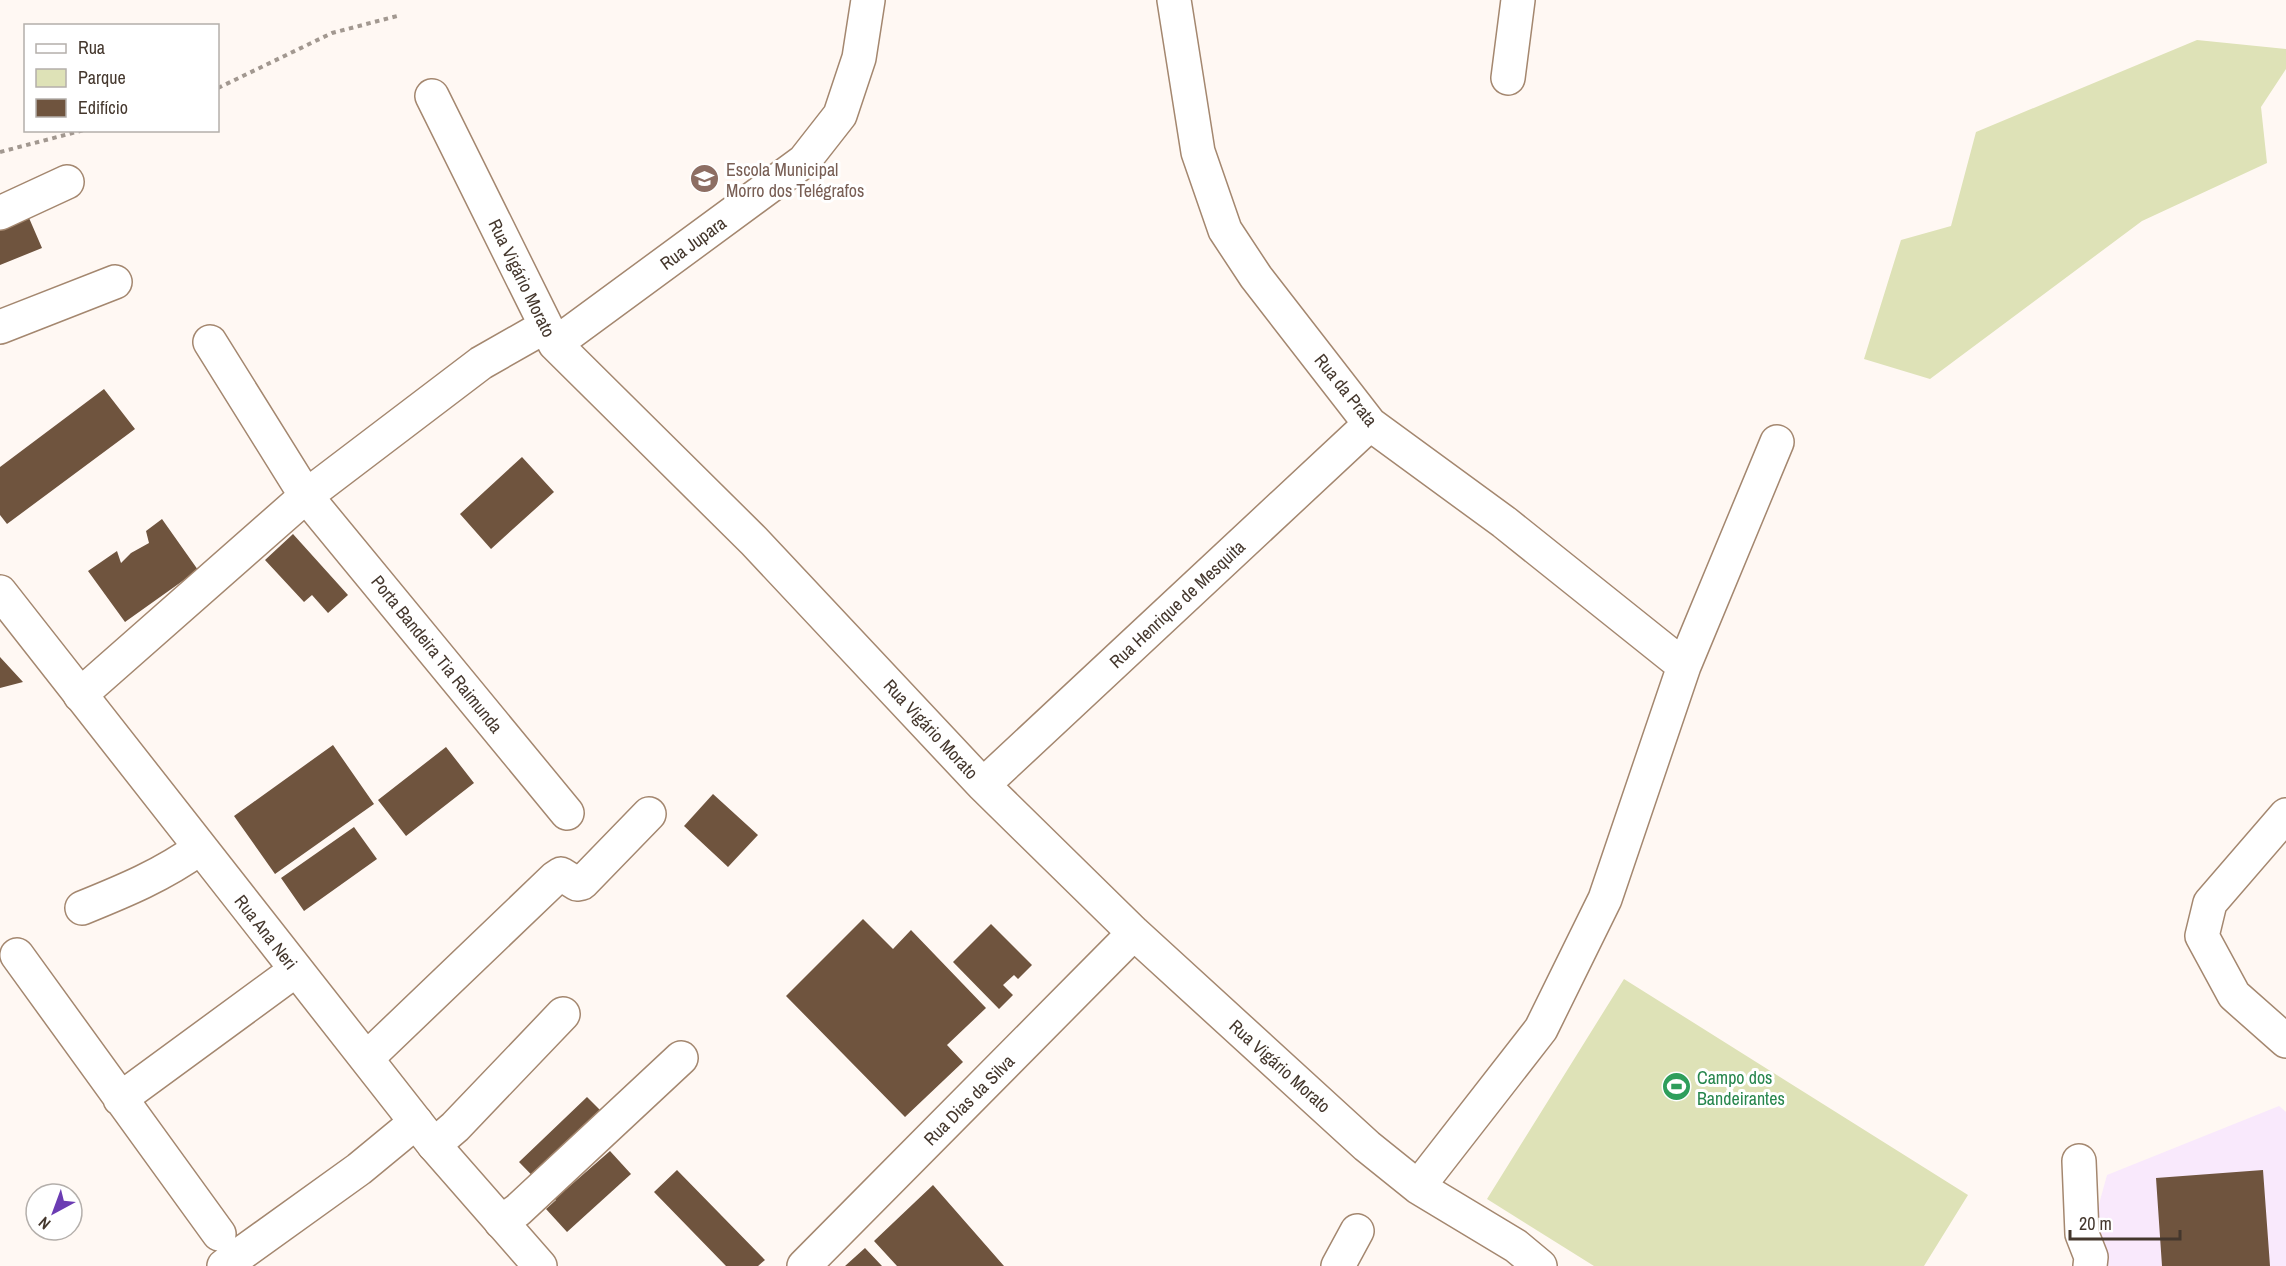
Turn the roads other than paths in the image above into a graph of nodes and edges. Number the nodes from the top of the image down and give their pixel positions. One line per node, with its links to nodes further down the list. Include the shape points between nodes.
1 (868, 0): 10 (street, Rua Jupara, via 859,58 840,115 804,161)
2 (1174, 0): 12 (street, Rua da Prata, via 1198,152 1225,230 1256,277)
3 (1518, 0): 4 (street)
4 (1508, 78)
5 (432, 96): 10 (street, Rua Vigário Morato)
6 (67, 182): 7 (street)
7 (0, 213)
8 (115, 282): 9 (street)
9 (0, 327)
10 (550, 335): 14 (street, Rua Jupara, via 481,363); 18 (street, Rua Vigário Morato, via 754,541)
11 (210, 342): 14 (street, Porta Bandeira Tia Raimunda)
12 (1370, 424): 16 (street, Rua da Prata, via 1504,522); 18 (street, Rua Henrique de Mesquita)
13 (1777, 442): 16 (street)
14 (306, 496): 17 (street); 19 (street, Porta Bandeira Tia Raimunda)
15 (0, 591): 17 (street, Rua Ana Neri)
16 (1684, 666): 34 (street, via 1605,899 1541,1029)
17 (80, 695): 22 (street, Rua Ana Neri)
18 (983, 784): 24 (street, Rua Vigário Morato)
19 (567, 813)
20 (649, 814): 29 (street, via 582,883 561,874 555,878)
21 (2286, 814): 28 (street, via 2210,903 2202,936 2234,994)
22 (200, 848): 23 (street, via 148,882); 26 (street, Rua Ana Neri)
23 (82, 908)
24 (1134, 933): 34 (street, Rua Vigário Morato, via 1367,1146); 40 (street, Rua Dias da Silva)
25 (17, 955): 31 (street)
26 (296, 970): 29 (street, Rua Ana Neri); 31 (street)
27 (563, 1014): 32 (street, via 455,1127)
28 (2286, 1041)
29 (367, 1058): 32 (street, Rua Ana Neri)
30 (681, 1058): 35 (street)
31 (120, 1099): 37 (street)
32 (425, 1134): 35 (street, Rua Ana Neri); 38 (street, via 359,1169)
33 (2079, 1161): 43 (street, via 2082,1234 2091,1257)
34 (1418, 1187): 42 (street, Rua Vigário Morato, via 1516,1246)
35 (501, 1222): 39 (street, Rua Ana Neri)
36 (1357, 1231): 41 (street)
37 (219, 1234)
38 (224, 1266)
39 (540, 1266)
40 (804, 1266)
41 (1338, 1266)
42 (1540, 1266)
43 (2090, 1266)

